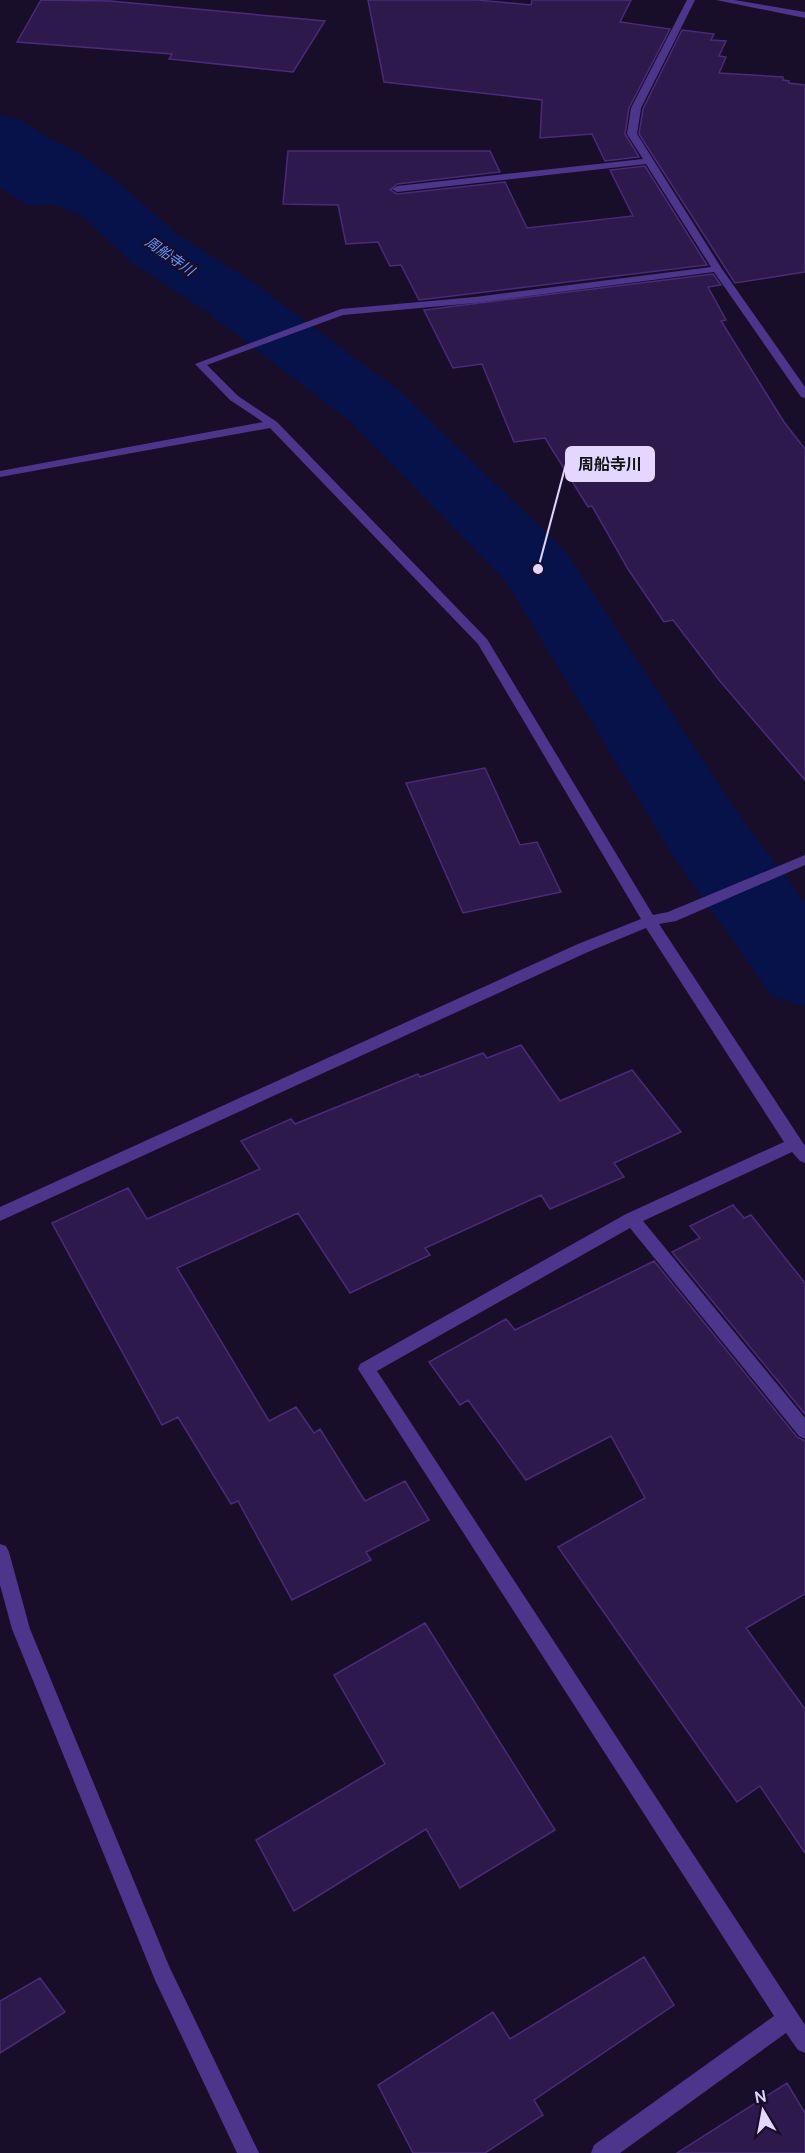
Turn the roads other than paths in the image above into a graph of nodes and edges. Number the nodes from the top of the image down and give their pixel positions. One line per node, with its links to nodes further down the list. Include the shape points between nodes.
1 (691, 0): 4 (street, via 636,108 632,134)
2 (720, 0): 3 (street)
3 (805, 15)
4 (649, 161): 5 (street); 6 (street)
5 (397, 189)
6 (717, 268): 7 (street); 8 (street, via 475,300 341,312 200,364 234,398)
7 (805, 395)
8 (273, 424): 9 (street); 11 (street, via 483,642)
9 (0, 474)
10 (804, 861): 11 (street, via 671,917)
11 (649, 921): 12 (street); 13 (street)
12 (800, 1151): 14 (street)
13 (0, 1214)
14 (632, 1219): 15 (street); 17 (street, via 366,1368)
15 (805, 1431)
16 (0, 1552): 19 (street, via 21,1629 162,1973)
17 (788, 2019): 18 (street); 20 (street)
18 (805, 2043)
19 (248, 2153)
20 (602, 2153)

